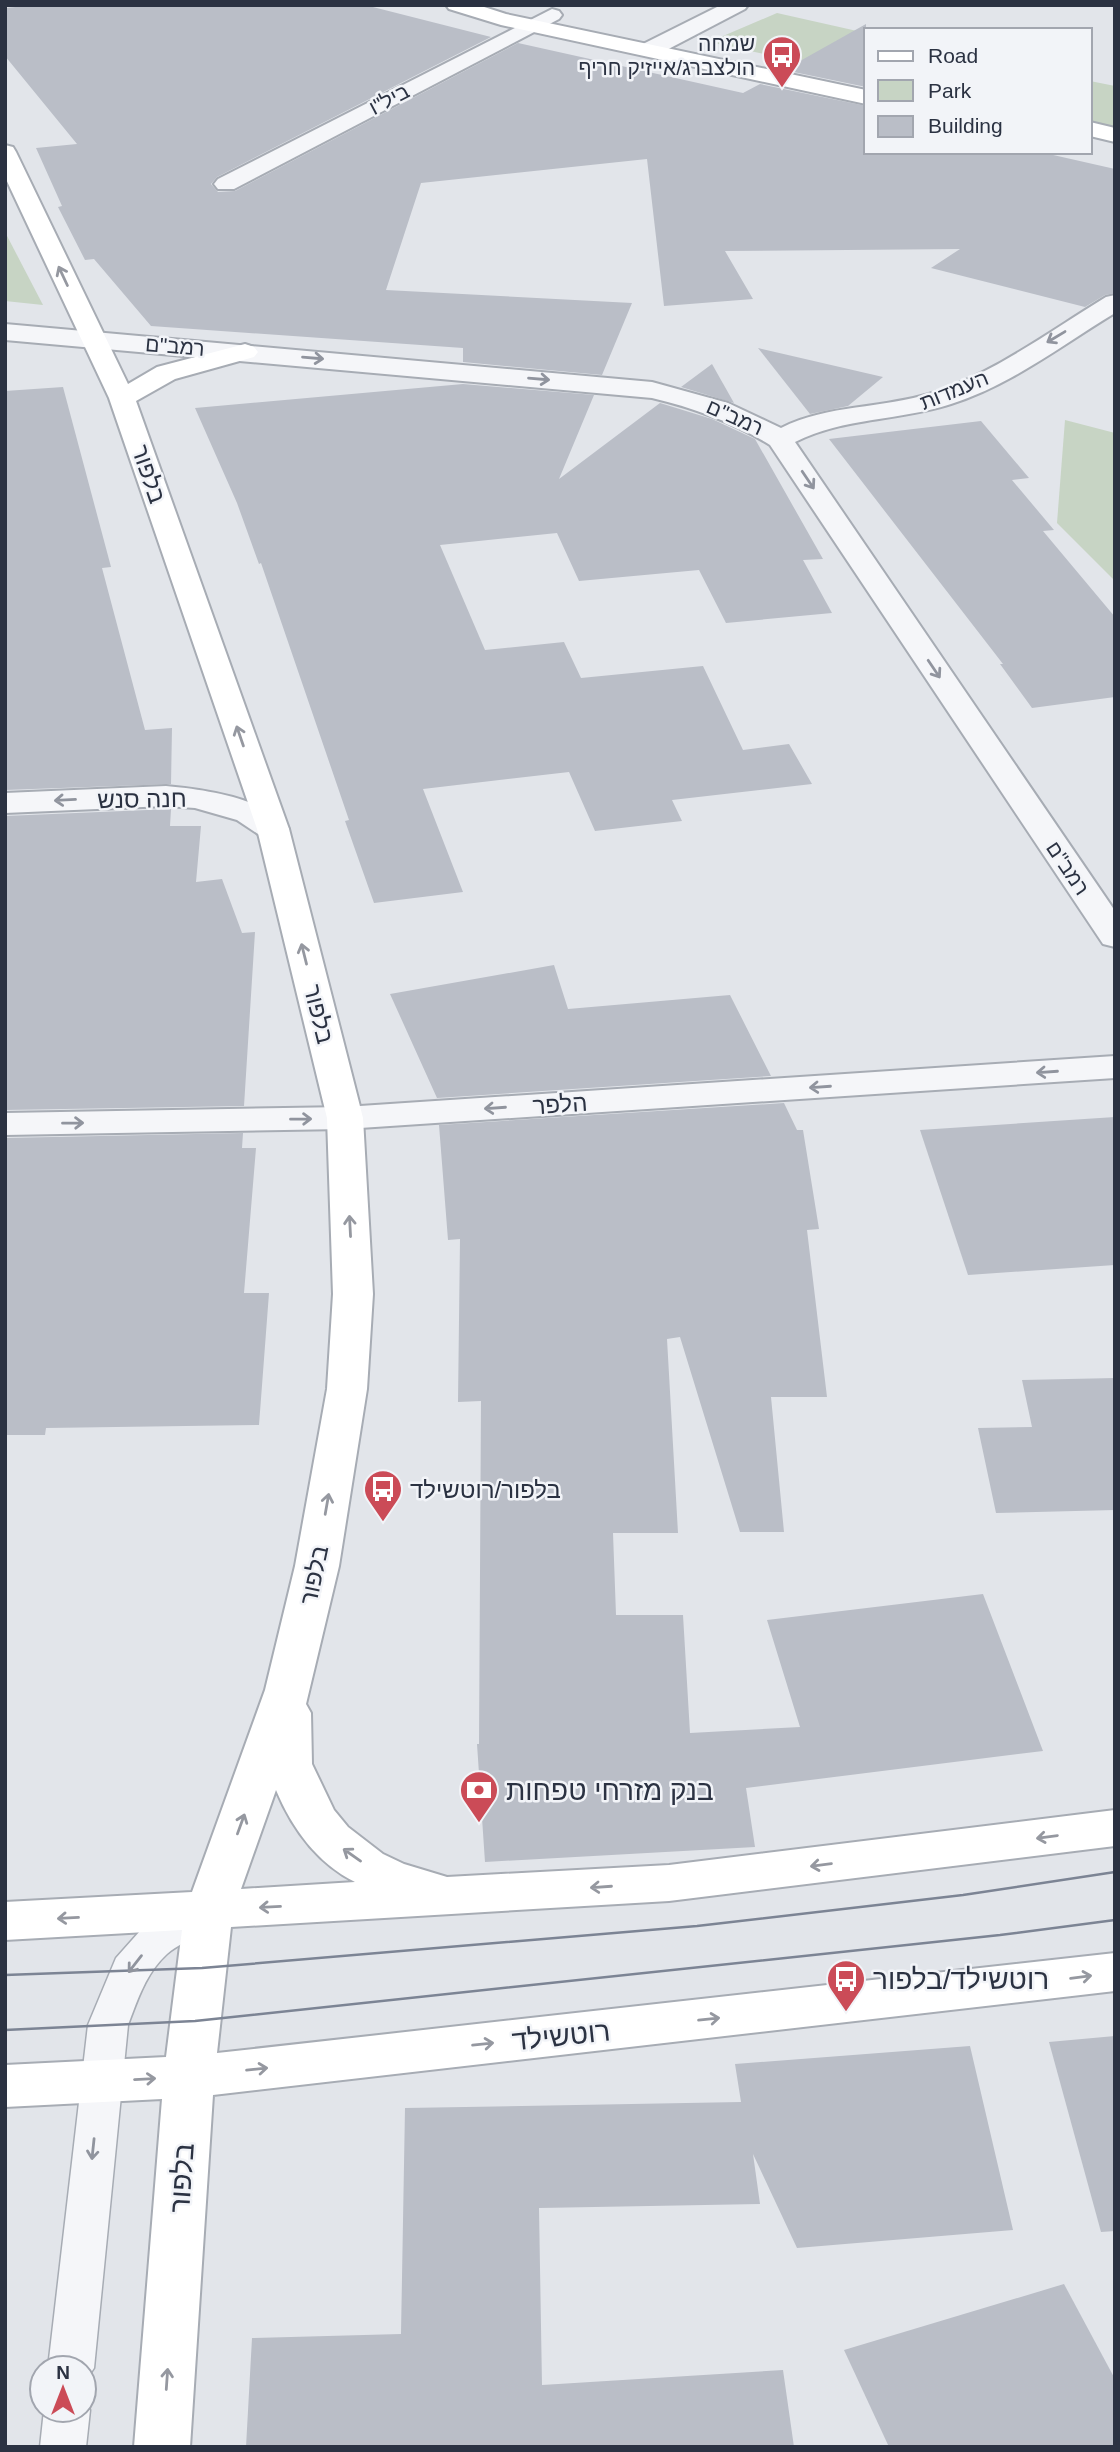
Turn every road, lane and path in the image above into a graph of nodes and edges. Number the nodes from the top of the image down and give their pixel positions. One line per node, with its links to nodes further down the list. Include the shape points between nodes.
1 (456, 5): 4 (street)
2 (491, 5): 4 (street)
3 (738, 5): 5 (street)
4 (542, 20): 5 (street); 6 (street); 14 (street, ביל"ו)
5 (674, 39): 6 (street); 7 (street)
6 (649, 50): 8 (street)
7 (864, 81)
8 (864, 97)
9 (1092, 130): 10 (street)
10 (1115, 135)
11 (1092, 145): 12 (street)
12 (1115, 150)
13 (5, 152): 18 (street, בלפור, one-way to 13)
14 (226, 184)
15 (1115, 302): 21 (street, העמדות, one-way to 21, via 989,378 943,398 897,410 823,419)
16 (5, 319): 18 (street)
17 (5, 332): 18 (street)
18 (92, 338): 19 (street, רמב"ם); 20 (street, בלפור)
19 (245, 352): 20 (street, via 166,373); 21 (street, רמב"ם, one-way to 21, via 652,390 749,419)
20 (122, 398): 23 (street, בלפור, one-way to 20)
21 (780, 439): 24 (street, רמב"ם, one-way to 24)
22 (5, 803): 23 (street, חנה סנש, one-way to 22, via 248,813 197,798)
23 (273, 829): 26 (street, בלפור, one-way to 23)
24 (1115, 937)
25 (1115, 1068): 26 (street, הלפר, one-way to 26)
26 (345, 1118): 27 (street, הלפר, one-way to 26); 28 (street, בלפור, one-way to 26, via 317,1566 346,1388 353,1294)
27 (5, 1124)
28 (288, 1690): 30 (street, one-way to 28, via 402,1885 327,1838 304,1805 288,1759); 31 (street, בלפור, one-way to 28)
29 (1115, 1828): 30 (street, one-way to 30, via 669,1883)
30 (460, 1896): 31 (street, one-way to 31)
31 (209, 1911): 32 (street, one-way to 32); 34 (street, בלפור); 35 (lane, one-way to 35, via 154,1942 130,1969 108,2025)
32 (5, 1921)
33 (1115, 1972): 34 (street, רוטשילד, one-way to 33)
34 (189, 2077): 35 (street, רוטשילד, one-way to 34); 40 (street, בלפור, one-way to 34)
35 (100, 2081): 36 (street, רוטשילד); 37 (lane, one-way to 37)
36 (5, 2086)
37 (72, 2354)
38 (65, 2424): 39 (lane)
39 (63, 2447)
40 (162, 2447)

